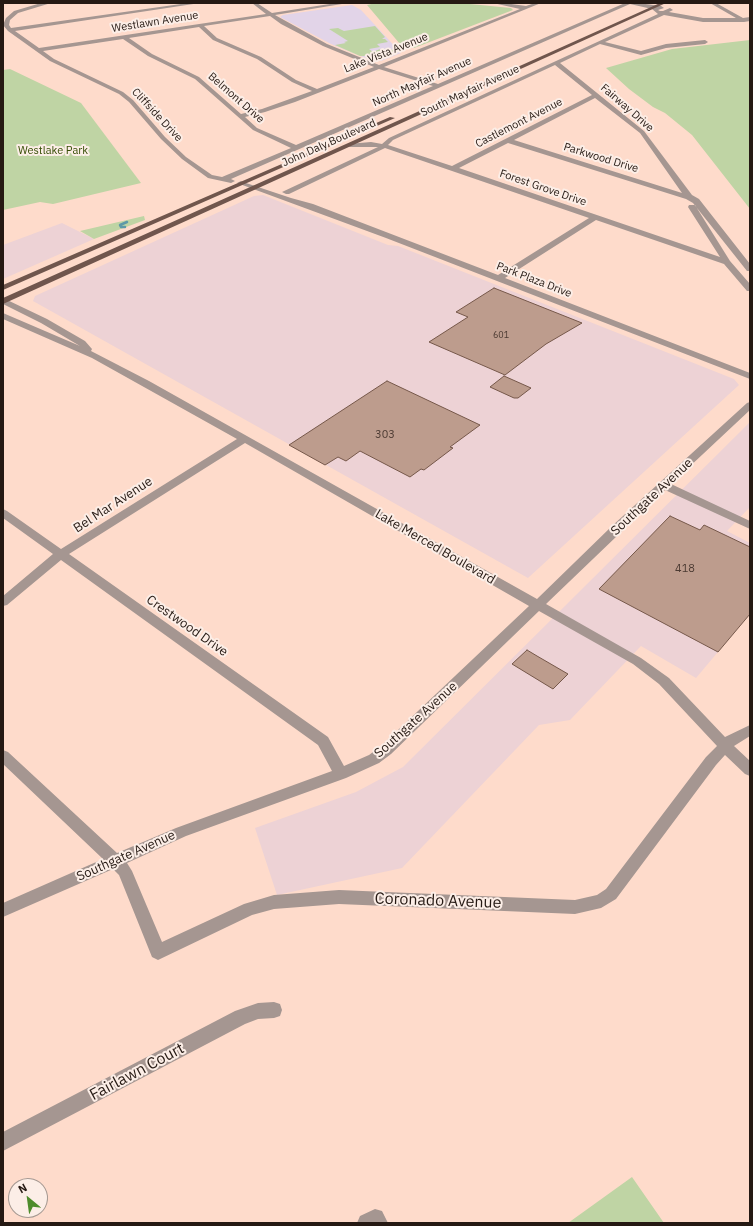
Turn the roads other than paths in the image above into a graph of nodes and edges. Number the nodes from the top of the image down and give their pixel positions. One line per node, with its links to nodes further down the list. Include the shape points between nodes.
1 (49, 3): 16 (street, via 27,8)
2 (198, 3): 22 (street)
3 (254, 3): 14 (street)
4 (346, 3): 14 (street, Westlawn Avenue)
5 (495, 3): 12 (street)
6 (539, 3): 12 (street, Lake Vista Avenue)
7 (630, 3): 10 (street); 29 (street, North Mayfair Avenue)
8 (664, 3): 11 (main road, John Daly Boulevard)
9 (712, 3): 19 (street)
10 (644, 6): 11 (street); 30 (main road)
11 (652, 6): 13 (street, via 658,12); 36 (main road, John Daly Boulevard)
12 (526, 8): 28 (street, Lake Vista Avenue)
13 (668, 12): 18 (street, via 703,20); 25 (street, South Mayfair Avenue)
14 (270, 14): 20 (street, Westlawn Avenue); 28 (street, via 325,45)
15 (3, 16): 16 (street)
16 (10, 17): 22 (street, via 6,24)
17 (750, 19): 19 (street)
18 (718, 20): 19 (street); 21 (street)
19 (744, 20)
20 (200, 25): 23 (street, Westlawn Avenue); 31 (street, via 215,39 259,58 300,85)
21 (745, 26)
22 (10, 30): 26 (street, Cliffside Drive)
23 (124, 37): 26 (street, Westlawn Avenue); 33 (street, Belmont Drive, via 150,55 197,78)
24 (705, 42): 25 (street, via 666,46 640,53)
25 (600, 43): 27 (street, South Mayfair Avenue)
26 (37, 50): 40 (street, Cliffside Drive, via 52,60 121,93 176,151 206,174)
27 (556, 63): 32 (street, Fairway Drive); 37 (street, South Mayfair Avenue, via 391,139)
28 (380, 67): 29 (street); 31 (street, Lake Vista Avenue)
29 (438, 86): 38 (street, North Mayfair Avenue)
30 (460, 87)
31 (318, 92): 33 (street, Lake Vista Avenue)
32 (596, 95): 35 (street, Castlemont Avenue); 45 (street, Fairway Drive, via 642,132)
33 (239, 116): 38 (street, Belmont Drive, via 261,132)
34 (395, 116): 41 (main road, John Daly Boulevard)
35 (507, 140): 39 (street, Castlemont Avenue); 45 (street, Parkwood Drive)
36 (350, 145): 37 (street, Forest Grove Drive); 42 (main road, John Daly Boulevard)
37 (385, 146): 39 (street, Forest Grove Drive); 44 (street, South Mayfair Avenue)
38 (296, 148): 40 (street, North Mayfair Avenue)
39 (452, 169): 47 (street, Forest Grove Drive)
40 (222, 180): 41 (street, Cliffside Drive)
41 (241, 183): 42 (street, Park Plaza Drive); 43 (street, Park Plaza Drive); 48 (main road, John Daly Boulevard)
42 (265, 184): 43 (main road, John Daly Boulevard); 44 (street, Park Plaza Drive)
43 (256, 188): 46 (street, Park Plaza Drive); 55 (main road, John Daly Boulevard)
44 (286, 192): 46 (street, Park Plaza Drive, via 304,199)
45 (689, 197): 49 (street, Fairway Drive, via 688,201); 50 (street, Fairway Drive, via 696,201)
46 (310, 206): 51 (street, Park Plaza Drive)
47 (595, 217): 49 (street, Forest Grove Drive); 51 (street)
48 (97, 246): 52 (main road, via 77,251); 53 (main road, John Daly Boulevard)
49 (727, 262): 54 (street, Fairway Drive)
50 (750, 269)
51 (498, 279): 58 (street, Park Plaza Drive)
52 (3, 282)
53 (3, 288)
54 (750, 289)
55 (3, 301): 57 (street, Lake Merced Boulevard, via 82,343)
56 (5, 319): 57 (street, Lake Merced Boulevard)
57 (95, 356): 60 (street, Lake Merced Boulevard)
58 (750, 376)
59 (750, 405): 61 (street, Southgate Avenue)
60 (244, 439): 64 (street, Bel Mar Avenue); 66 (street, Lake Merced Boulevard)
61 (664, 485): 63 (street); 66 (street, Southgate Avenue)
62 (3, 512): 64 (street, Crestwood Drive)
63 (750, 525)
64 (61, 554): 65 (street, Bel Mar Avenue); 71 (street, Crestwood Drive, via 323,740)
65 (3, 602)
66 (537, 606): 68 (street, Lake Merced Boulevard, via 656,674); 71 (street, Southgate Avenue, via 386,750 374,759)
67 (750, 730): 68 (street, Coronado Avenue, via 732,739)
68 (725, 746): 70 (street, Lake Merced Boulevard); 72 (street, Coronado Avenue, via 611,894 601,901 575,907 339,897 274,902 249,909 158,952 125,871)
69 (3, 756): 72 (street, via 89,835)
70 (750, 770)
71 (341, 774): 72 (street, Southgate Avenue, via 181,832)
72 (113, 861): 73 (street, Southgate Avenue)
73 (3, 910)
74 (274, 1010): 75 (street, Fairlawn Court, via 258,1011 241,1017)
75 (3, 1142)

